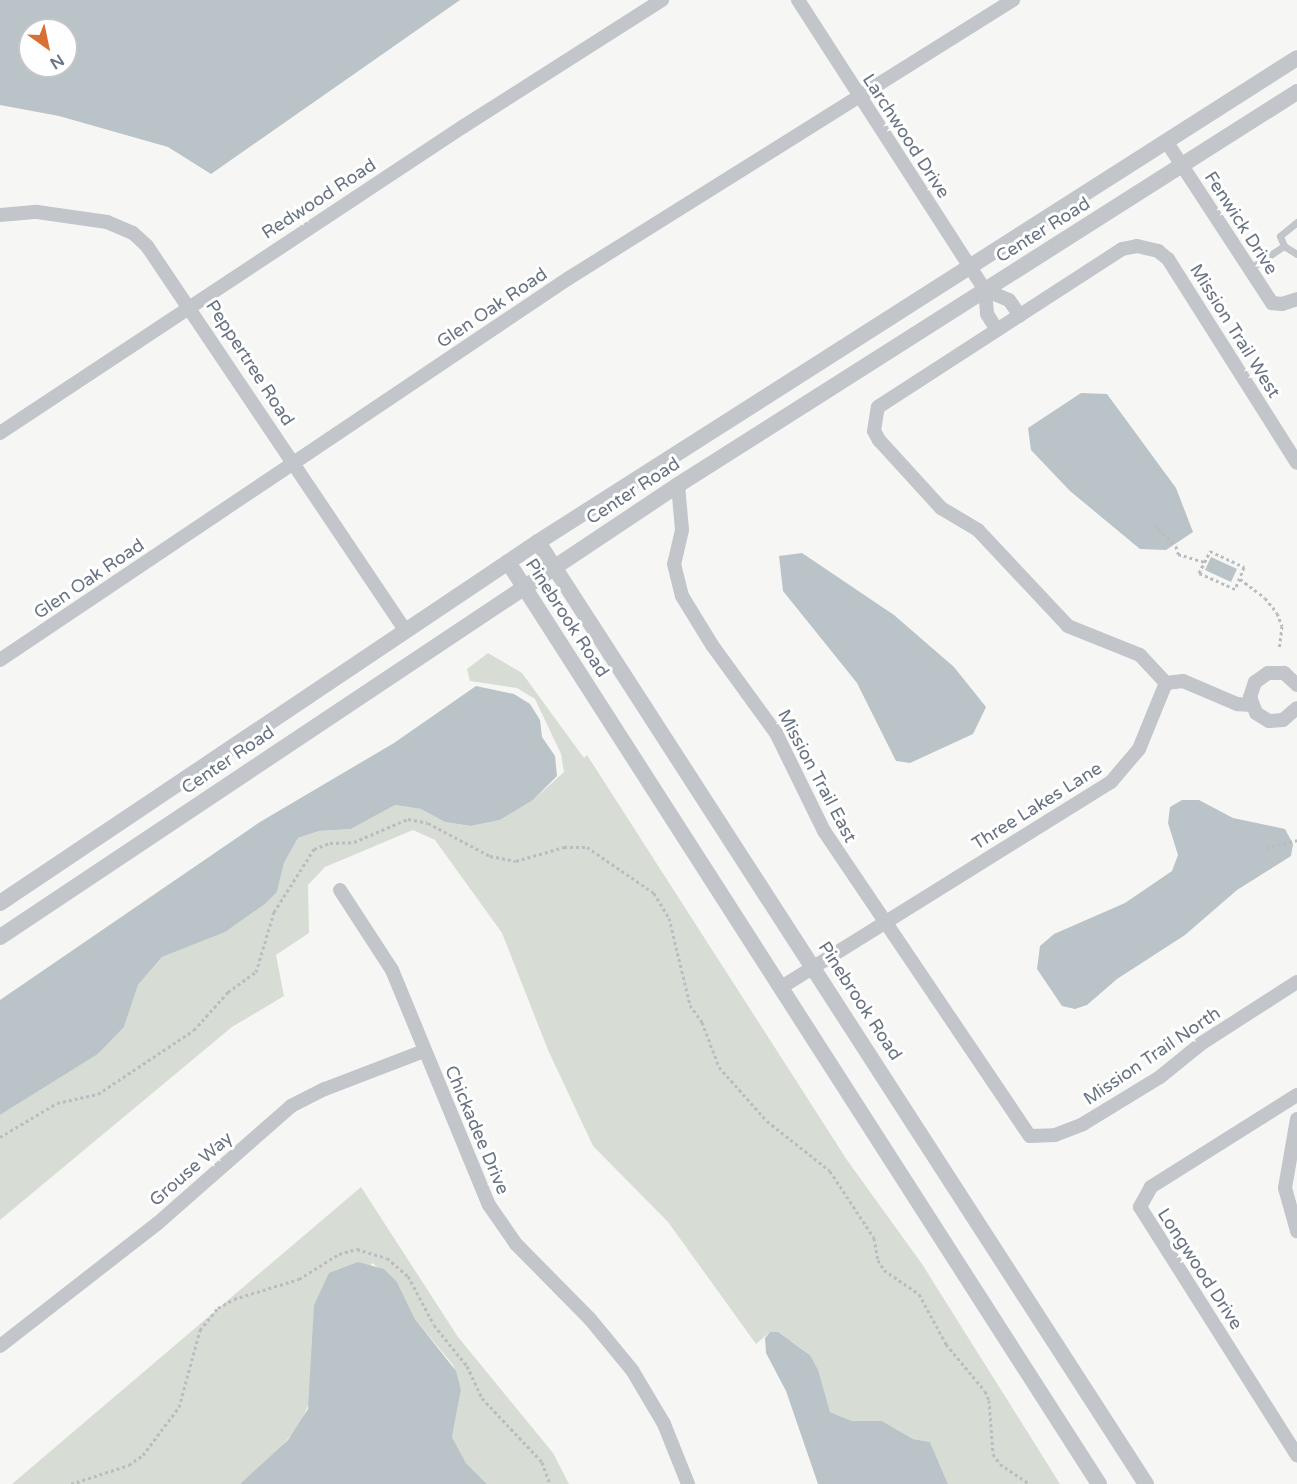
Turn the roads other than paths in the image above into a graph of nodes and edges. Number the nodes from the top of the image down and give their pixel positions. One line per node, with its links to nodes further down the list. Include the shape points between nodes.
1 (662, 0): 17 (street, Redwood Road)
2 (798, 0): 6 (street, Larchwood Drive)
3 (1013, 0): 6 (street, Glen Oak Road)
4 (1297, 58): 7 (street, Center Road)
5 (1297, 92): 8 (street, Center Road)
6 (860, 97): 13 (street, Larchwood Drive); 21 (street, Glen Oak Road, via 569,278)
7 (1166, 141): 8 (street, Fenwick Drive); 13 (street, Center Road)
8 (1182, 165): 14 (street, Fenwick Drive); 15 (street, Center Road)
9 (0, 215): 17 (street, Peppertree Road, via 62,214 122,227 147,246)
10 (1297, 222): 11 (lane, via 1280,236)
11 (1284, 246): 12 (lane); 14 (lane)
12 (1297, 254)
13 (969, 267): 15 (street, Larchwood Drive); 24 (street, Center Road)
14 (1249, 269): 16 (street, Fenwick Drive, via 1272,303)
15 (985, 290): 18 (street, via 1010,300); 19 (street, via 987,314); 23 (street, Center Road)
16 (1297, 299)
17 (190, 306): 20 (street, Redwood Road); 21 (street, Peppertree Road)
18 (1020, 316): 19 (street); 22 (street, Mission Trail West, via 1122,249 1137,246 1158,251 1177,272)
19 (998, 330): 30 (street, via 885,401 876,412 874,431 890,454 941,508 978,530 1068,626 1140,655)
20 (0, 433)
21 (294, 463): 28 (street, Peppertree Road); 29 (street, Glen Oak Road)
22 (1297, 463)
23 (678, 485): 26 (street, Center Road); 36 (street, Mission Trail East, via 681,516 674,564 682,596 776,733 804,797)
24 (537, 542): 25 (street, Center Road); 26 (street, Pinebrook Road)
25 (508, 562): 27 (street, Pinebrook Road); 28 (street, Center Road)
26 (553, 567): 27 (street, Center Road); 38 (street, Pinebrook Road)
27 (524, 586): 37 (street, Center Road); 40 (street, Pinebrook Road)
28 (406, 631): 35 (street, Center Road)
29 (0, 660)
30 (1166, 683): 32 (street, via 1183,681 1237,704); 36 (street, Three Lakes Lane, via 1139,749 1111,782)
31 (1297, 685): 32 (street, via 1284,673 1264,674 1251,688)
32 (1251, 705): 33 (street, via 1260,716 1274,721 1288,718)
33 (1297, 708)
34 (340, 890): 41 (street, Chickadee Drive, via 392,970)
35 (0, 903)
36 (884, 924): 38 (street, Three Lakes Lane); 44 (street, Mission Trail East)
37 (0, 937)
38 (814, 966): 40 (street, Three Lakes Lane); 50 (street, Pinebrook Road)
39 (1297, 982): 44 (street, Mission Trail North, via 1083,1125 1038,1138)
40 (780, 988): 49 (street, Pinebrook Road)
41 (424, 1051): 46 (street, Grouse Way, via 325,1089 291,1107 158,1222); 48 (street, Chickadee Drive, via 489,1205 516,1244 590,1319 632,1370 664,1424)
42 (1297, 1095): 47 (street, Longwood Drive, via 1150,1187 1140,1207)
43 (1297, 1119): 45 (street, via 1285,1188)
44 (1022, 1129)
45 (1297, 1231)
46 (0, 1346)
47 (1297, 1455)
48 (688, 1484)
49 (1099, 1484)
50 (1146, 1484)

